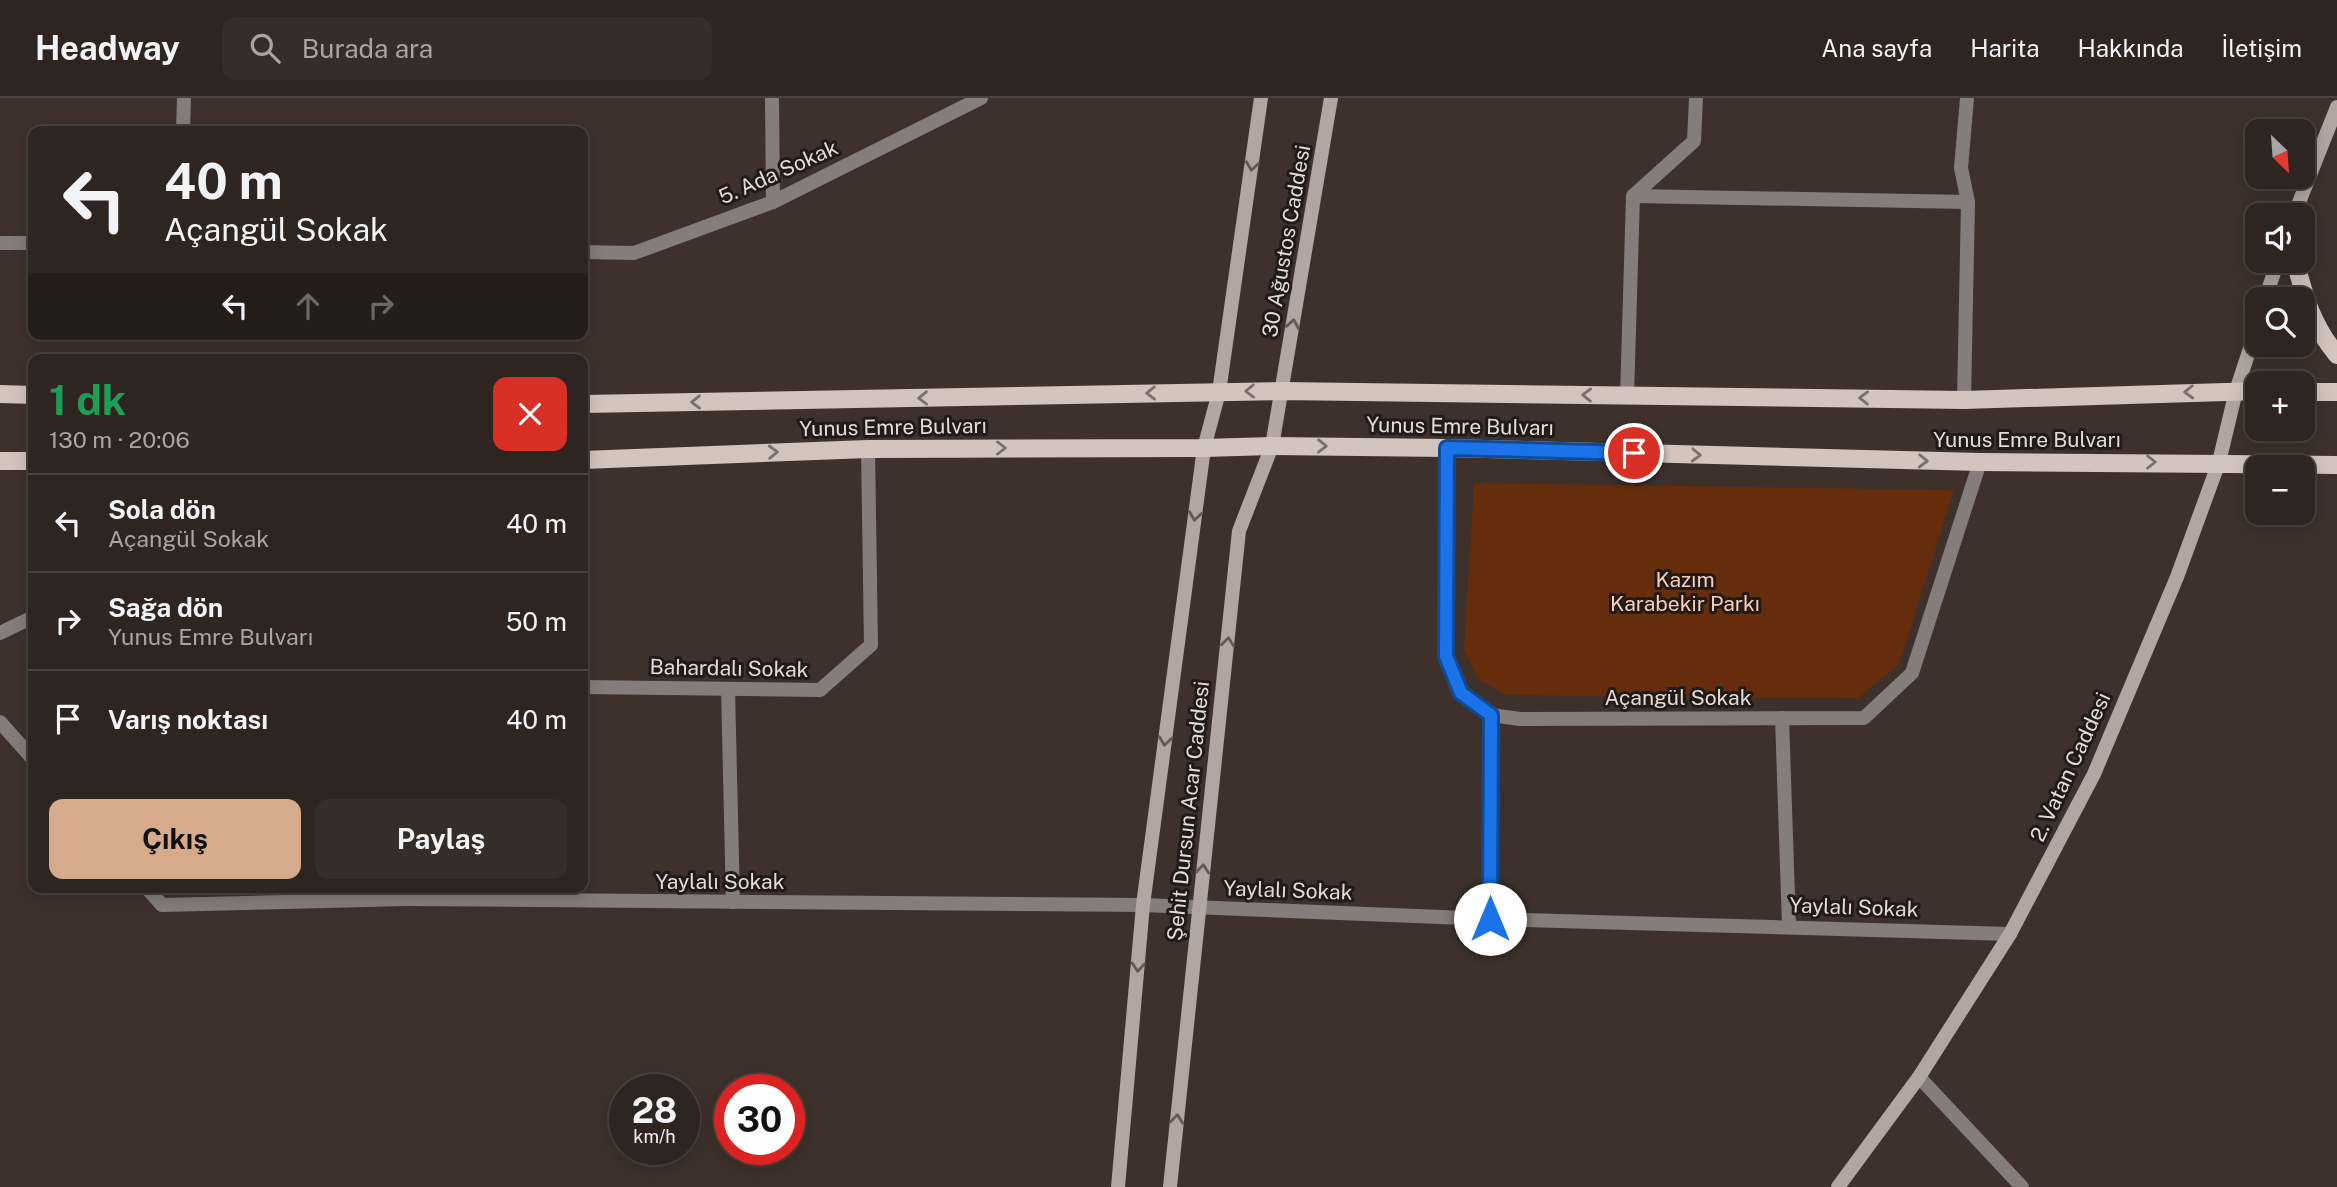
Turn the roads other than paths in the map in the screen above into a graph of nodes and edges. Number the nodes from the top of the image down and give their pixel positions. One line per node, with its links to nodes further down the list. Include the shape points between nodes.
1 (184, 98): 9 (street)
2 (772, 98): 11 (street)
3 (981, 98): 11 (street, 5. Ada Sokak)
4 (1261, 98): 23 (main road, 30 Ağustos Caddesi, one-way to 23)
5 (1331, 98): 20 (main road, 30 Ağustos Caddesi, one-way to 5)
6 (1696, 98): 10 (street, via 1694,141)
7 (1967, 98): 12 (street, via 1961,168)
8 (2337, 107): 13 (main road)
9 (183, 126)
10 (1633, 196): 12 (street); 28 (street)
11 (773, 202): 16 (street, 5. Ada Sokak, via 634,253)
12 (1968, 202): 29 (street)
13 (2299, 203)
14 (0, 243): 15 (street)
15 (28, 243)
16 (588, 252)
17 (2298, 273): 18 (main road, via 2320,335)
18 (2337, 355)
19 (2247, 357): 21 (main road, 2. Vatan Caddesi)
20 (1282, 391): 23 (main road, Yunus Emre Bulvarı, one-way to 23); 28 (main road, Yunus Emre Bulvarı, one-way to 20); 31 (main road, 30 Ağustos Caddesi)
21 (2236, 391): 22 (main road, Yunus Emre Bulvarı); 29 (main road, Yunus Emre Bulvarı, one-way to 29); 39 (main road, 2. Vatan Caddesi)
22 (2245, 391)
23 (1219, 392): 30 (main road, Yunus Emre Bulvarı, one-way to 30); 32 (main road, 30 Ağustos Caddesi)
24 (2315, 392): 25 (main road)
25 (2337, 392)
26 (0, 394): 27 (main road)
27 (28, 395)
28 (1627, 396): 29 (main road, Yunus Emre Bulvarı, one-way to 28)
29 (1964, 400)
30 (588, 404)
31 (1272, 446): 32 (main road, Yunus Emre Bulvarı); 33 (main road, Yunus Emre Bulvarı, one-way to 33); 53 (main road, Şehit Dursun Acar Caddesi, one-way to 31, via 1239,531)
32 (1205, 448): 34 (main road, Yunus Emre Bulvarı, one-way to 32); 52 (main road, Şehit Dursun Acar Caddesi, one-way to 52)
33 (1447, 448): 38 (main road, Yunus Emre Bulvarı, one-way to 38); 45 (street, Açangül Sokak, via 1446,656 1461,693)
34 (867, 449): 35 (main road, Yunus Emre Bulvarı, one-way to 34); 44 (street, Bahardalı Sokak, via 871,645 820,690)
35 (588, 460)
36 (0, 461): 37 (main road)
37 (28, 461)
38 (1980, 462): 39 (main road, Yunus Emre Bulvarı, one-way to 39); 46 (street, Açangül Sokak, via 1912,673 1864,718)
39 (2219, 463): 40 (main road, Yunus Emre Bulvarı); 56 (main road, 2. Vatan Caddesi, via 2177,577 2094,774)
40 (2337, 465)
41 (28, 619): 42 (street)
42 (0, 633)
43 (588, 687): 44 (street, Bahardalı Sokak)
44 (729, 689): 51 (street)
45 (1491, 715): 46 (street, Açangül Sokak, via 1520,719); 54 (street)
46 (1782, 718): 55 (street)
47 (0, 722): 48 (street)
48 (28, 753)
49 (151, 893): 50 (street, Yaylalı Sokak, via 162,905)
50 (407, 893): 51 (street, Yaylalı Sokak)
51 (733, 902): 52 (street, Yaylalı Sokak)
52 (1143, 905): 53 (street, Yaylalı Sokak); 58 (main road, Şehit Dursun Acar Caddesi, one-way to 58)
53 (1199, 907): 54 (street, Yaylalı Sokak); 59 (main road, Şehit Dursun Acar Caddesi, one-way to 53)
54 (1490, 919): 55 (street, Yaylalı Sokak)
55 (1789, 926): 56 (street, Yaylalı Sokak)
56 (2010, 934): 57 (main road, 2. Vatan Caddesi)
57 (1919, 1077): 60 (main road, 2. Vatan Caddesi); 61 (street)
58 (1118, 1187)
59 (1170, 1187)
60 (1838, 1187)
61 (2022, 1187)

